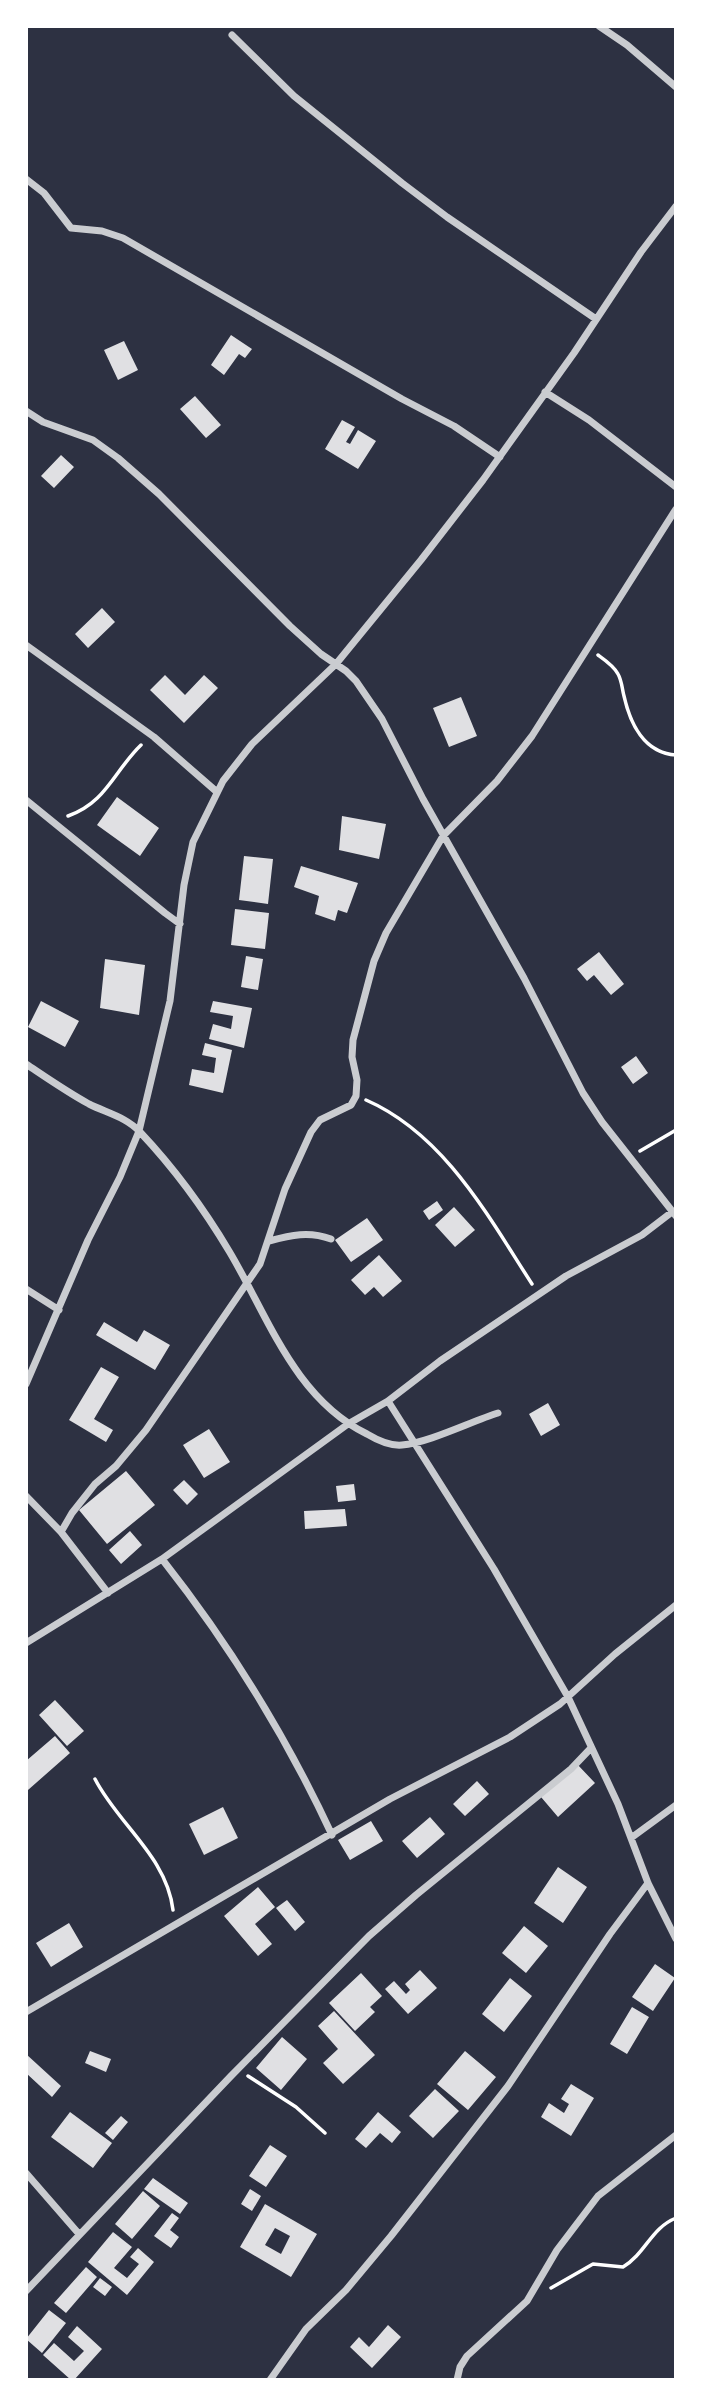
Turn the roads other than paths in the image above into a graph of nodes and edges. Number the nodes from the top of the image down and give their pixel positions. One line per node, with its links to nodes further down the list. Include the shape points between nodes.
1 (598, 26): 3 (street)
2 (232, 34): 6 (street, via 294,96 402,183)
3 (676, 87)
4 (26, 179): 9 (street, via 71,228 123,238 454,426)
5 (676, 206): 6 (street)
6 (596, 319): 7 (street)
7 (545, 392): 9 (street); 10 (street)
8 (26, 411): 13 (street, via 93,440 118,458 290,626)
9 (500, 457): 13 (street)
10 (676, 487)
11 (676, 509): 16 (street, via 516,757)
12 (26, 645): 14 (street, via 153,737)
13 (336, 664): 14 (street, via 252,744); 16 (street, via 356,681 382,719)
14 (218, 792): 17 (street, via 193,842)
15 (26, 800): 17 (street)
16 (443, 836): 20 (street, via 602,1122); 22 (street, via 374,961 352,1049 356,1096 351,1105 320,1120 311,1132 285,1189)
17 (180, 924): 19 (street, via 170,1000)
18 (26, 1064): 19 (street)
19 (139, 1131): 23 (street, via 206,1214); 25 (street)
20 (674, 1214): 27 (street, via 566,1276)
21 (331, 1239): 22 (street, via 297,1234)
22 (269, 1241): 23 (street)
23 (246, 1284): 29 (street, via 292,1366); 32 (street, via 146,1430 95,1484)
24 (26, 1289): 25 (street)
25 (59, 1311): 26 (street)
26 (26, 1384)
27 (388, 1401): 29 (street); 30 (street)
28 (498, 1413): 30 (street)
29 (348, 1424): 30 (street, via 389,1443); 33 (street)
30 (414, 1442): 37 (street)
31 (26, 1496): 32 (street)
32 (61, 1532): 34 (street)
33 (162, 1559): 34 (street); 40 (street, via 256,1694)
34 (108, 1593): 36 (street)
35 (676, 1605): 37 (street)
36 (26, 1643)
37 (568, 1697): 38 (street); 40 (street, via 510,1737)
38 (591, 1748): 41 (street); 47 (street, via 561,1778 369,1936)
39 (676, 1805): 41 (street)
40 (332, 1835): 44 (street)
41 (631, 1838): 42 (street)
42 (648, 1883): 43 (street); 49 (street, via 508,2086 391,2236 306,2329)
43 (676, 1939)
44 (26, 2012)
45 (676, 2135): 50 (street, via 598,2196 557,2250 527,2301 467,2356)
46 (26, 2173): 47 (street)
47 (79, 2234): 48 (street)
48 (26, 2291)
49 (270, 2380)
50 (457, 2380)

